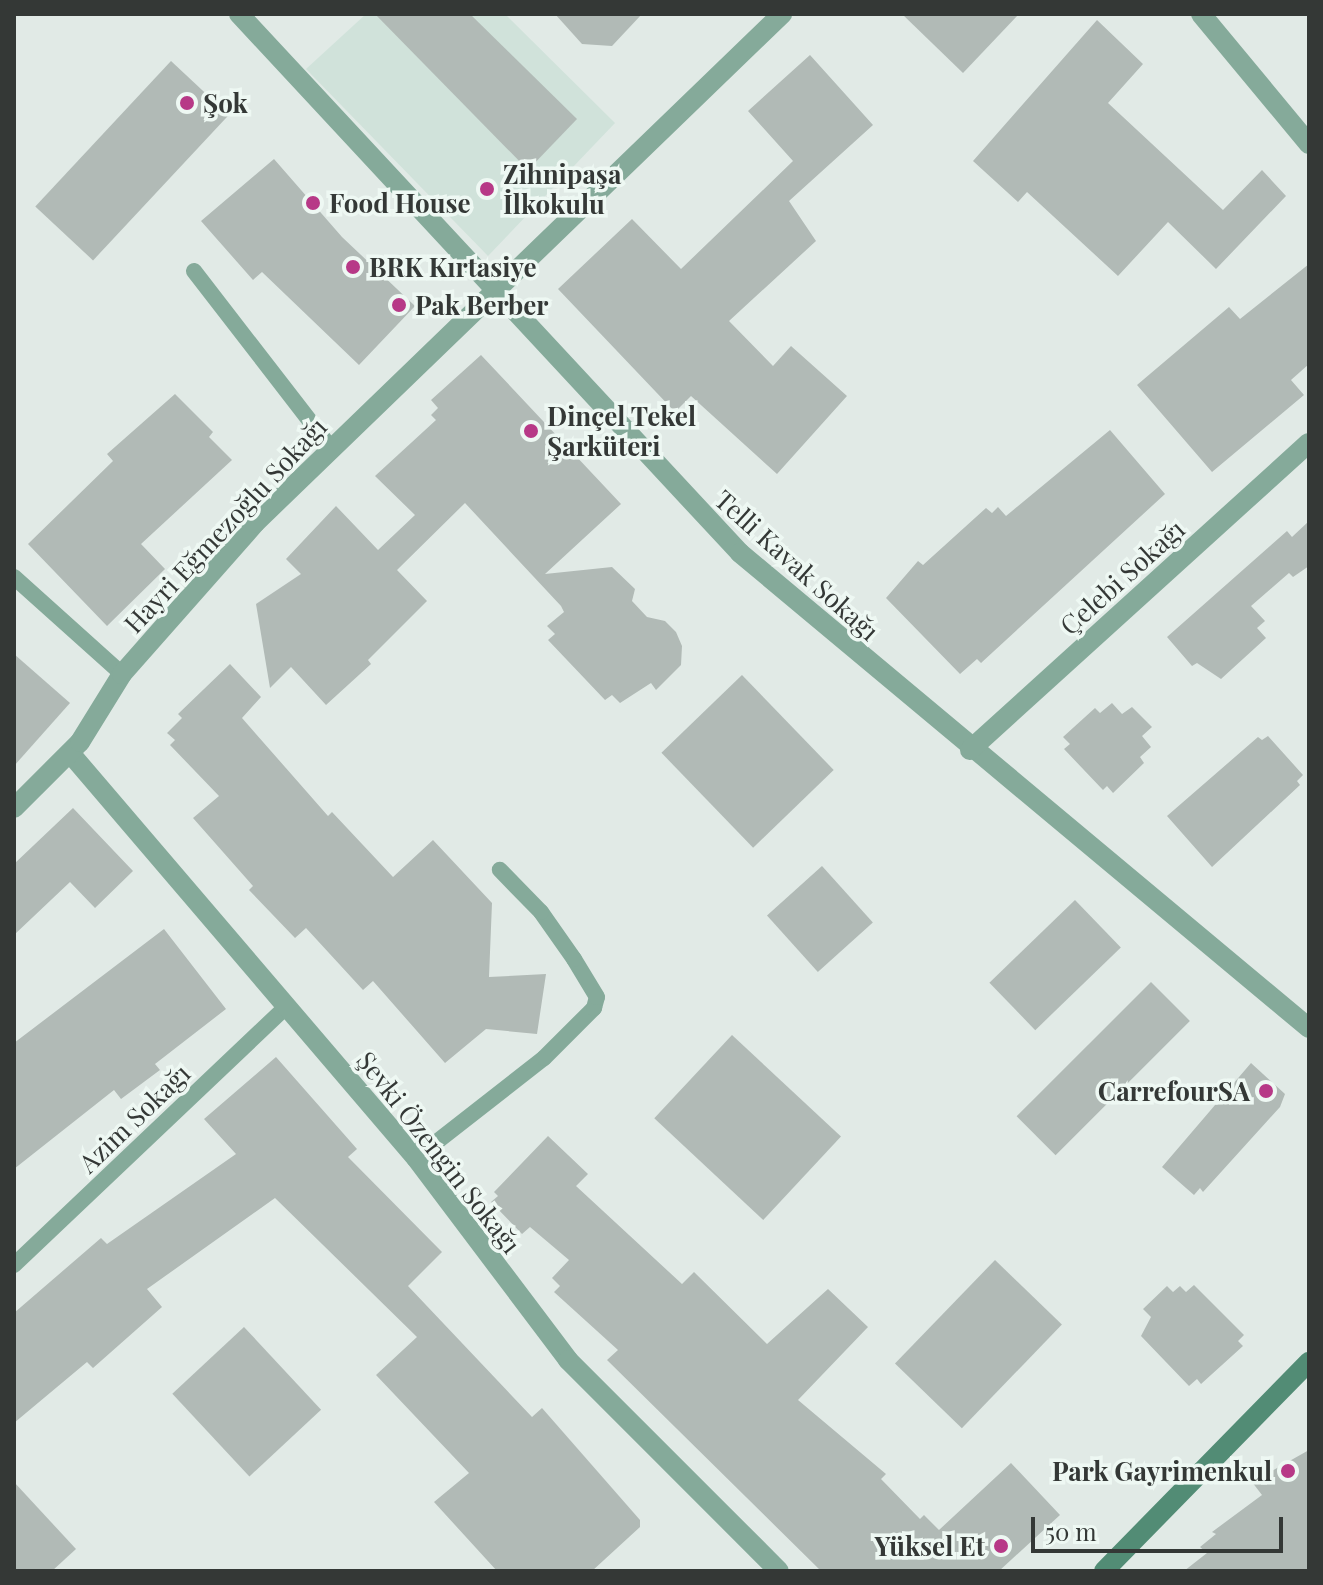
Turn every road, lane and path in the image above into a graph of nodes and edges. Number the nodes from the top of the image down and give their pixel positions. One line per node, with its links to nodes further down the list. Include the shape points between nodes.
1 (239, 14): 6 (street, Telli Kavak Sokağı)
2 (782, 14): 6 (street, Hayri Eğmezoğlu Sokağı)
3 (1201, 14): 4 (street)
4 (1309, 144)
5 (194, 271): 8 (lane)
6 (493, 292): 8 (street, Hayri Eğmezoğlu Sokağı); 11 (street, Telli Kavak Sokağı, via 740,553)
7 (1309, 443): 11 (street, Çelebi Sokağı)
8 (331, 448): 10 (street, Hayri Eğmezoğlu Sokağı, via 241,539)
9 (14, 577): 10 (lane)
10 (122, 674): 12 (street, Hayri Eğmezoğlu Sokağı)
11 (970, 750): 16 (street, Telli Kavak Sokağı)
12 (70, 753): 13 (street, Hayri Eğmezoğlu Sokağı); 15 (street, Şevki Özengin Sokağı)
13 (14, 808)
14 (500, 870): 17 (lane, via 541,912 574,959 597,997 594,1008 544,1058)
15 (287, 1006): 17 (street, Şevki Özengin Sokağı); 18 (lane, Azim Sokağı)
16 (1309, 1028)
17 (416, 1158): 20 (street, Şevki Özengin Sokağı, via 568,1360)
18 (14, 1265)
19 (1309, 1362): 21 (street)
20 (779, 1571)
21 (1104, 1571)

